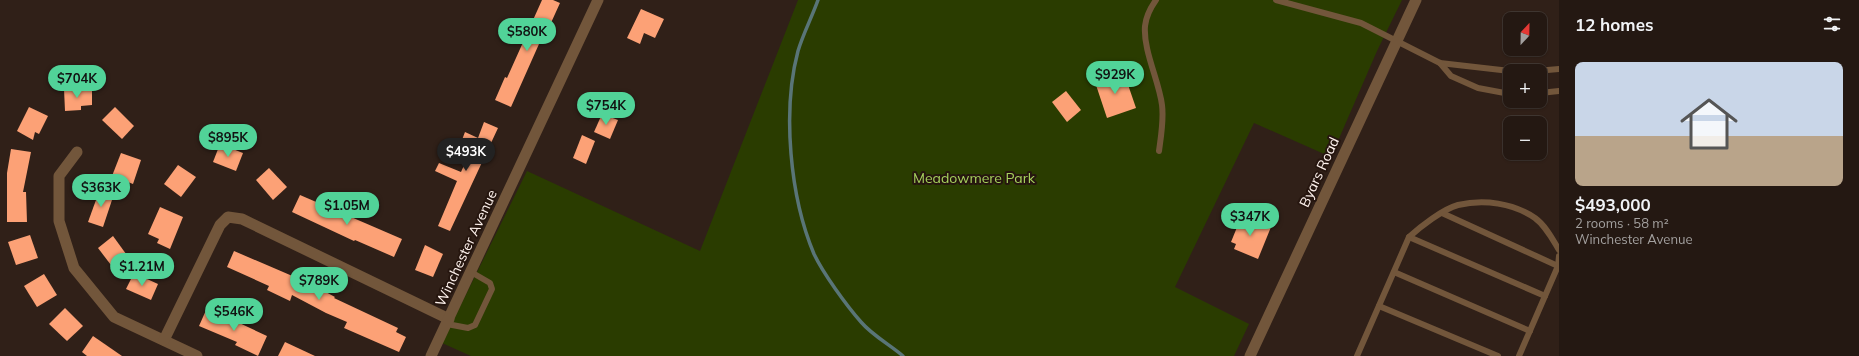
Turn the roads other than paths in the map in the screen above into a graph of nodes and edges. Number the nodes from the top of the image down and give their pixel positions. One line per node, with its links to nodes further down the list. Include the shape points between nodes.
1 (598, 0): 20 (street, Winchester Avenue)
2 (1156, 0): 13 (lane, via 1145,26 1162,104)
3 (1276, 0): 5 (lane, via 1360,23)
4 (1416, 0): 5 (street, Byars Road)
5 (1396, 42): 6 (lane); 29 (street, Byars Road)
6 (1440, 63): 8 (lane); 12 (lane, via 1458,80 1478,88)
7 (1559, 69): 9 (lane)
8 (1503, 70)
9 (1547, 70)
10 (1559, 91): 11 (lane)
11 (1547, 92)
12 (1503, 93)
13 (1159, 151)
14 (77, 152): 26 (street, via 59,176 59,221 74,268 114,317)
15 (1442, 213): 16 (lane, via 1420,226); 17 (lane, via 1457,206 1494,202 1516,208 1536,219); 19 (lane)
16 (1409, 238): 21 (lane); 22 (lane)
17 (1559, 250)
18 (1559, 256): 19 (lane)
19 (1558, 266): 22 (lane)
20 (471, 272): 24 (street, Winchester Avenue); 24 (lane, via 490,283 492,289 484,309 475,325 468,328)
21 (1394, 272): 23 (lane); 25 (lane)
22 (1545, 296): 25 (lane)
23 (1379, 306): 30 (lane); 31 (lane)
24 (448, 322): 26 (street, via 242,219 228,217 220,225); 28 (street, Winchester Avenue)
25 (1530, 330): 32 (lane)
26 (164, 340): 27 (street)
27 (197, 356)
28 (432, 356)
29 (1250, 356)
30 (1358, 356)
31 (1498, 356)
32 (1519, 356)

